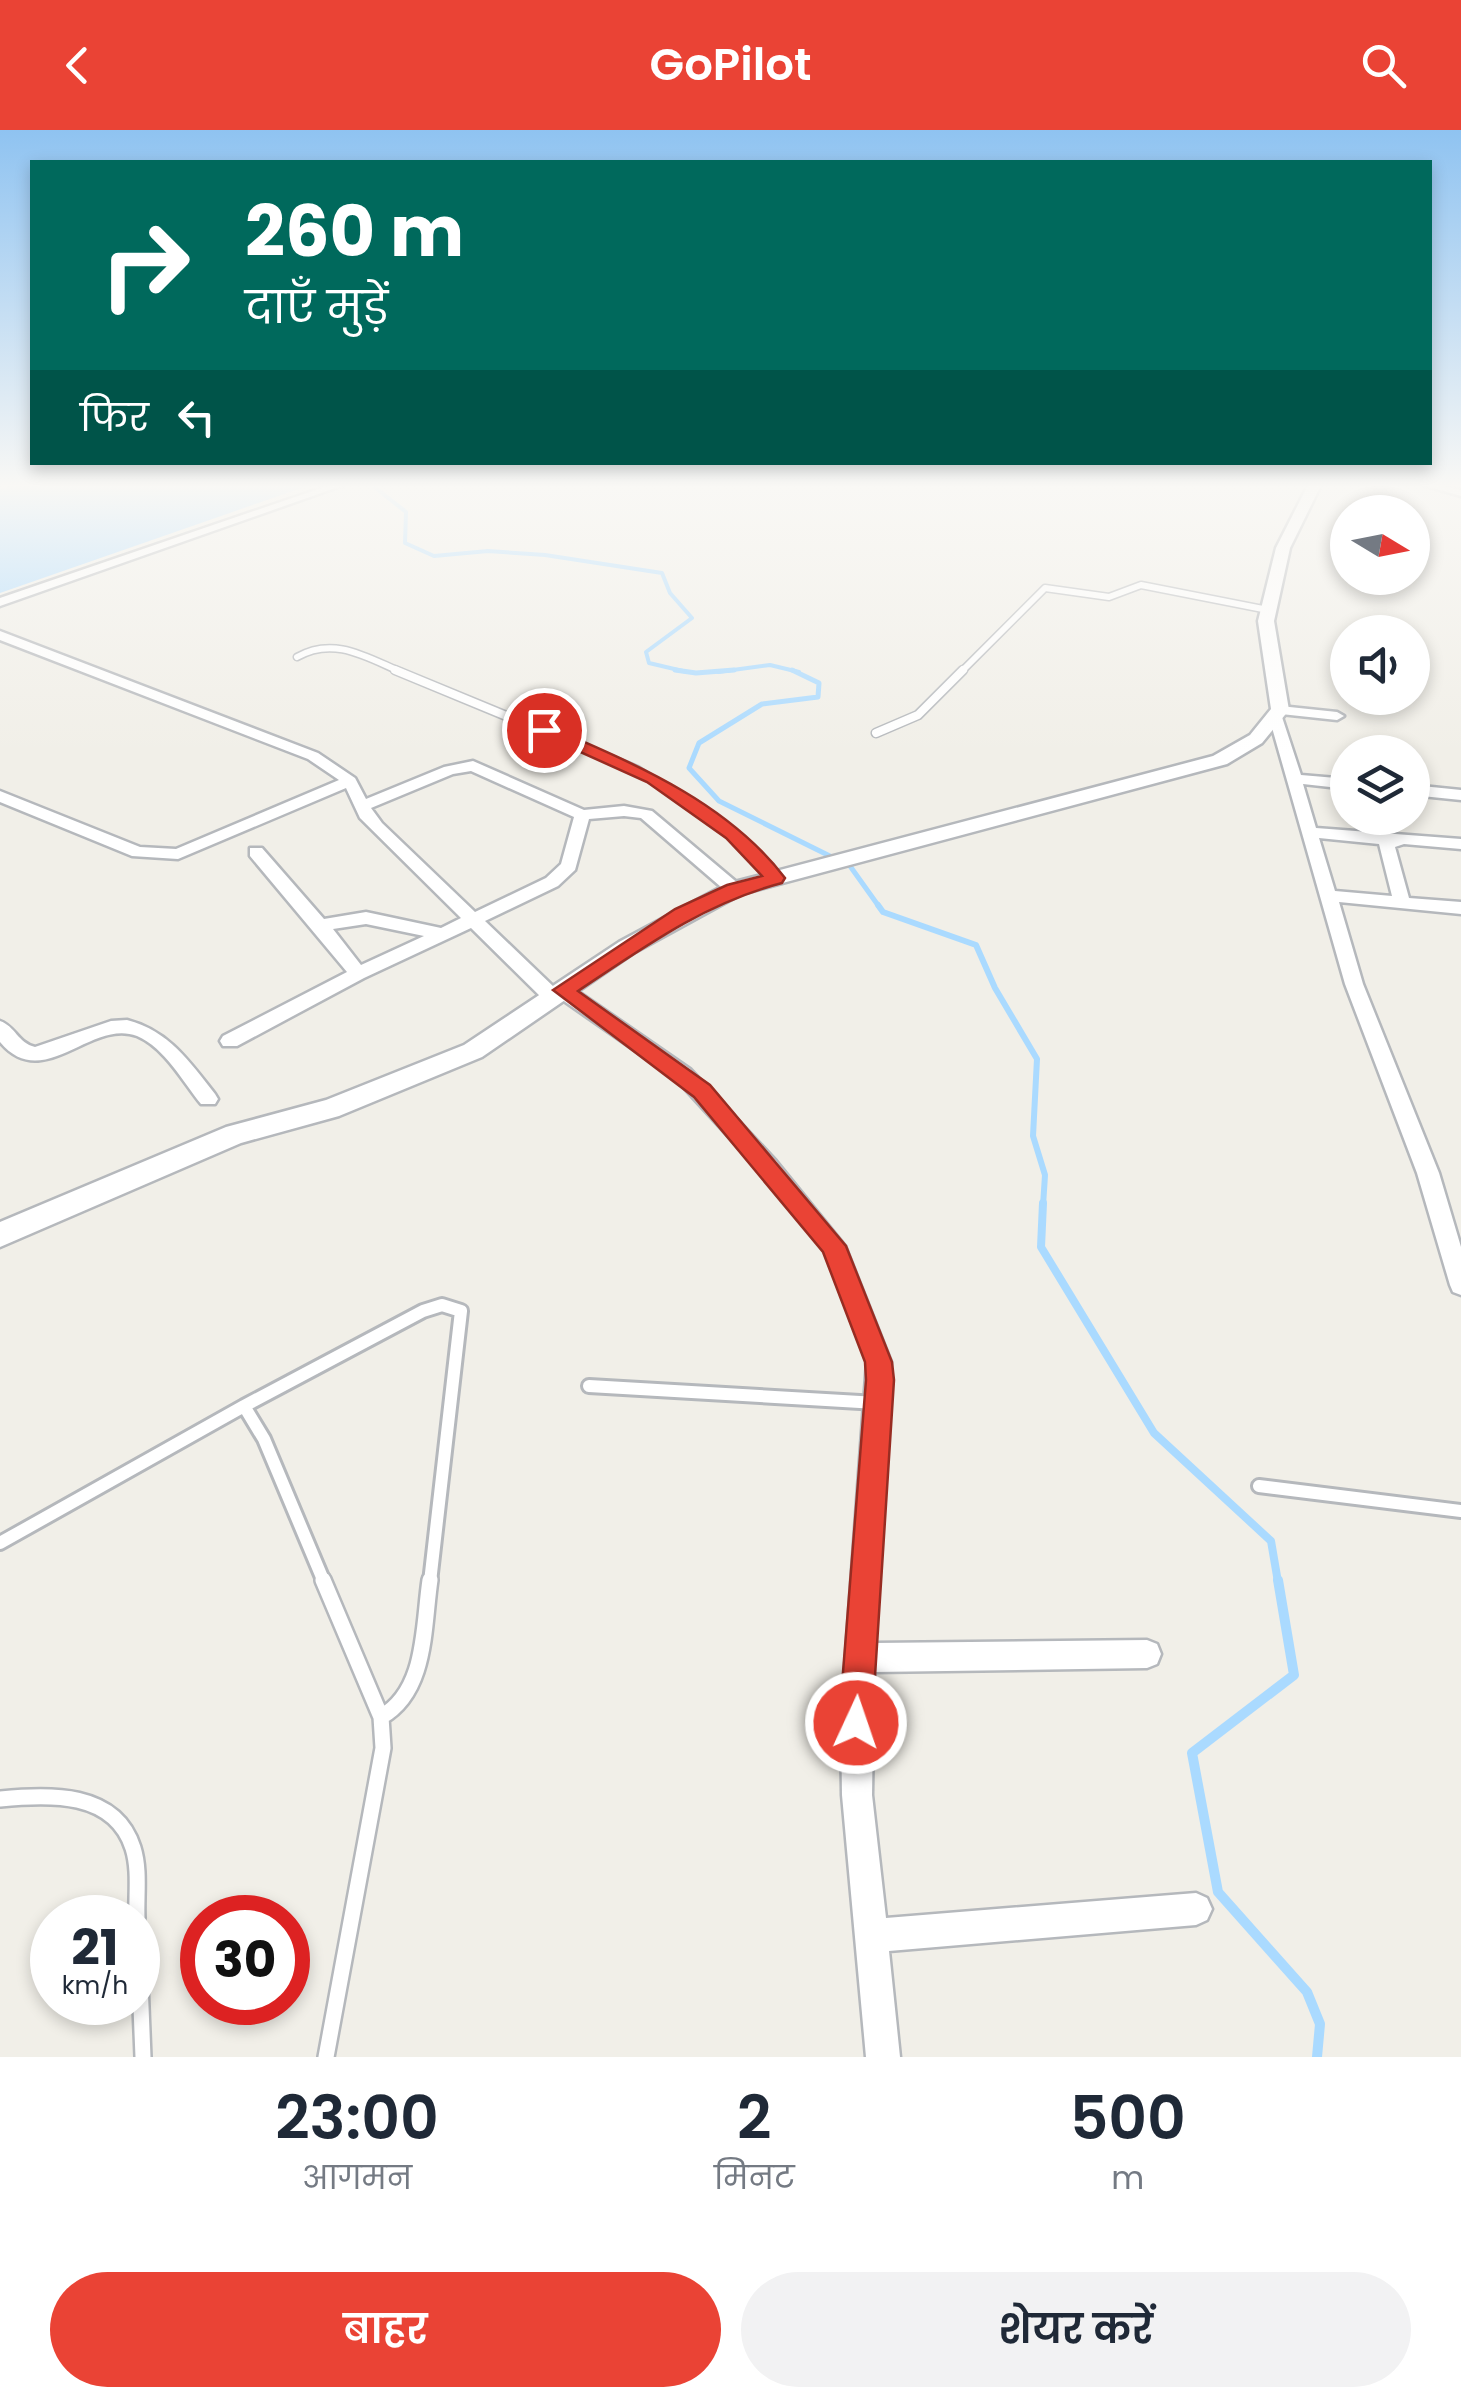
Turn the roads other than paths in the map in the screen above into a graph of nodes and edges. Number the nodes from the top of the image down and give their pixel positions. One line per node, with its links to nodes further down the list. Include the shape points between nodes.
1 (78, 575): 3 (street)
2 (1276, 575): 4 (street)
3 (0, 602)
4 (1268, 610): 7 (street); 9 (lane, via 1141,586 1108,597 1045,588 918,715)
5 (0, 635): 11 (street, via 253,730 314,756)
6 (297, 657): 22 (lane, via 329,644 343,648 616,760 722,826)
7 (1278, 714): 8 (street); 10 (street); 22 (street, via 1256,739 1220,760)
8 (1338, 716)
9 (876, 733)
10 (1294, 779): 12 (street); 18 (street)
11 (350, 781): 15 (street, via 178,854 159,856); 16 (street)
12 (1330, 782)
13 (1430, 792): 14 (street)
14 (1461, 795)
15 (0, 796)
16 (362, 806): 17 (street, via 462,766); 27 (street)
17 (582, 815): 23 (street, via 646,814); 27 (street, via 566,872)
18 (1310, 832): 19 (street); 24 (street)
19 (1392, 840): 20 (street); 25 (street, via 1386,851)
20 (1461, 844)
21 (256, 852): 28 (street)
22 (775, 878): 23 (street)
23 (734, 889): 31 (street, via 682,914)
24 (1330, 896): 25 (street); 36 (street, via 1354,984 1428,1173)
25 (1402, 902): 26 (street)
26 (1461, 908)
27 (472, 921): 29 (street); 31 (street)
28 (320, 925): 29 (street, via 366,918); 30 (street)
29 (444, 934): 30 (street)
30 (358, 974): 33 (street)
31 (558, 994): 35 (street, via 473,1051 410,1080 235,1134); 38 (street, via 702,1091 834,1246 879,1362)
32 (0, 1028): 34 (street, via 21,1051 35,1052 104,1029 142,1030)
33 (230, 1041)
34 (208, 1099)
35 (0, 1235)
36 (1461, 1285)
37 (589, 1386): 38 (lane)
38 (878, 1403): 44 (street)
39 (244, 1406): 42 (lane); 45 (lane, via 264,1438); 45 (lane, via 423,1311 442,1305 462,1312 416,1680 400,1706)
40 (1260, 1486): 41 (lane)
41 (1461, 1511)
42 (0, 1542)
43 (1146, 1654): 44 (street)
44 (859, 1658): 49 (street, via 857,1795)
45 (382, 1717): 52 (lane, via 382,1748)
46 (0, 1799): 47 (lane, via 48,1793 82,1799 121,1822 134,1849)
47 (136, 1895)
48 (1196, 1910): 49 (street)
49 (870, 1936): 53 (street)
50 (141, 2025): 51 (lane)
51 (142, 2057)
52 (326, 2057)
53 (883, 2057)

